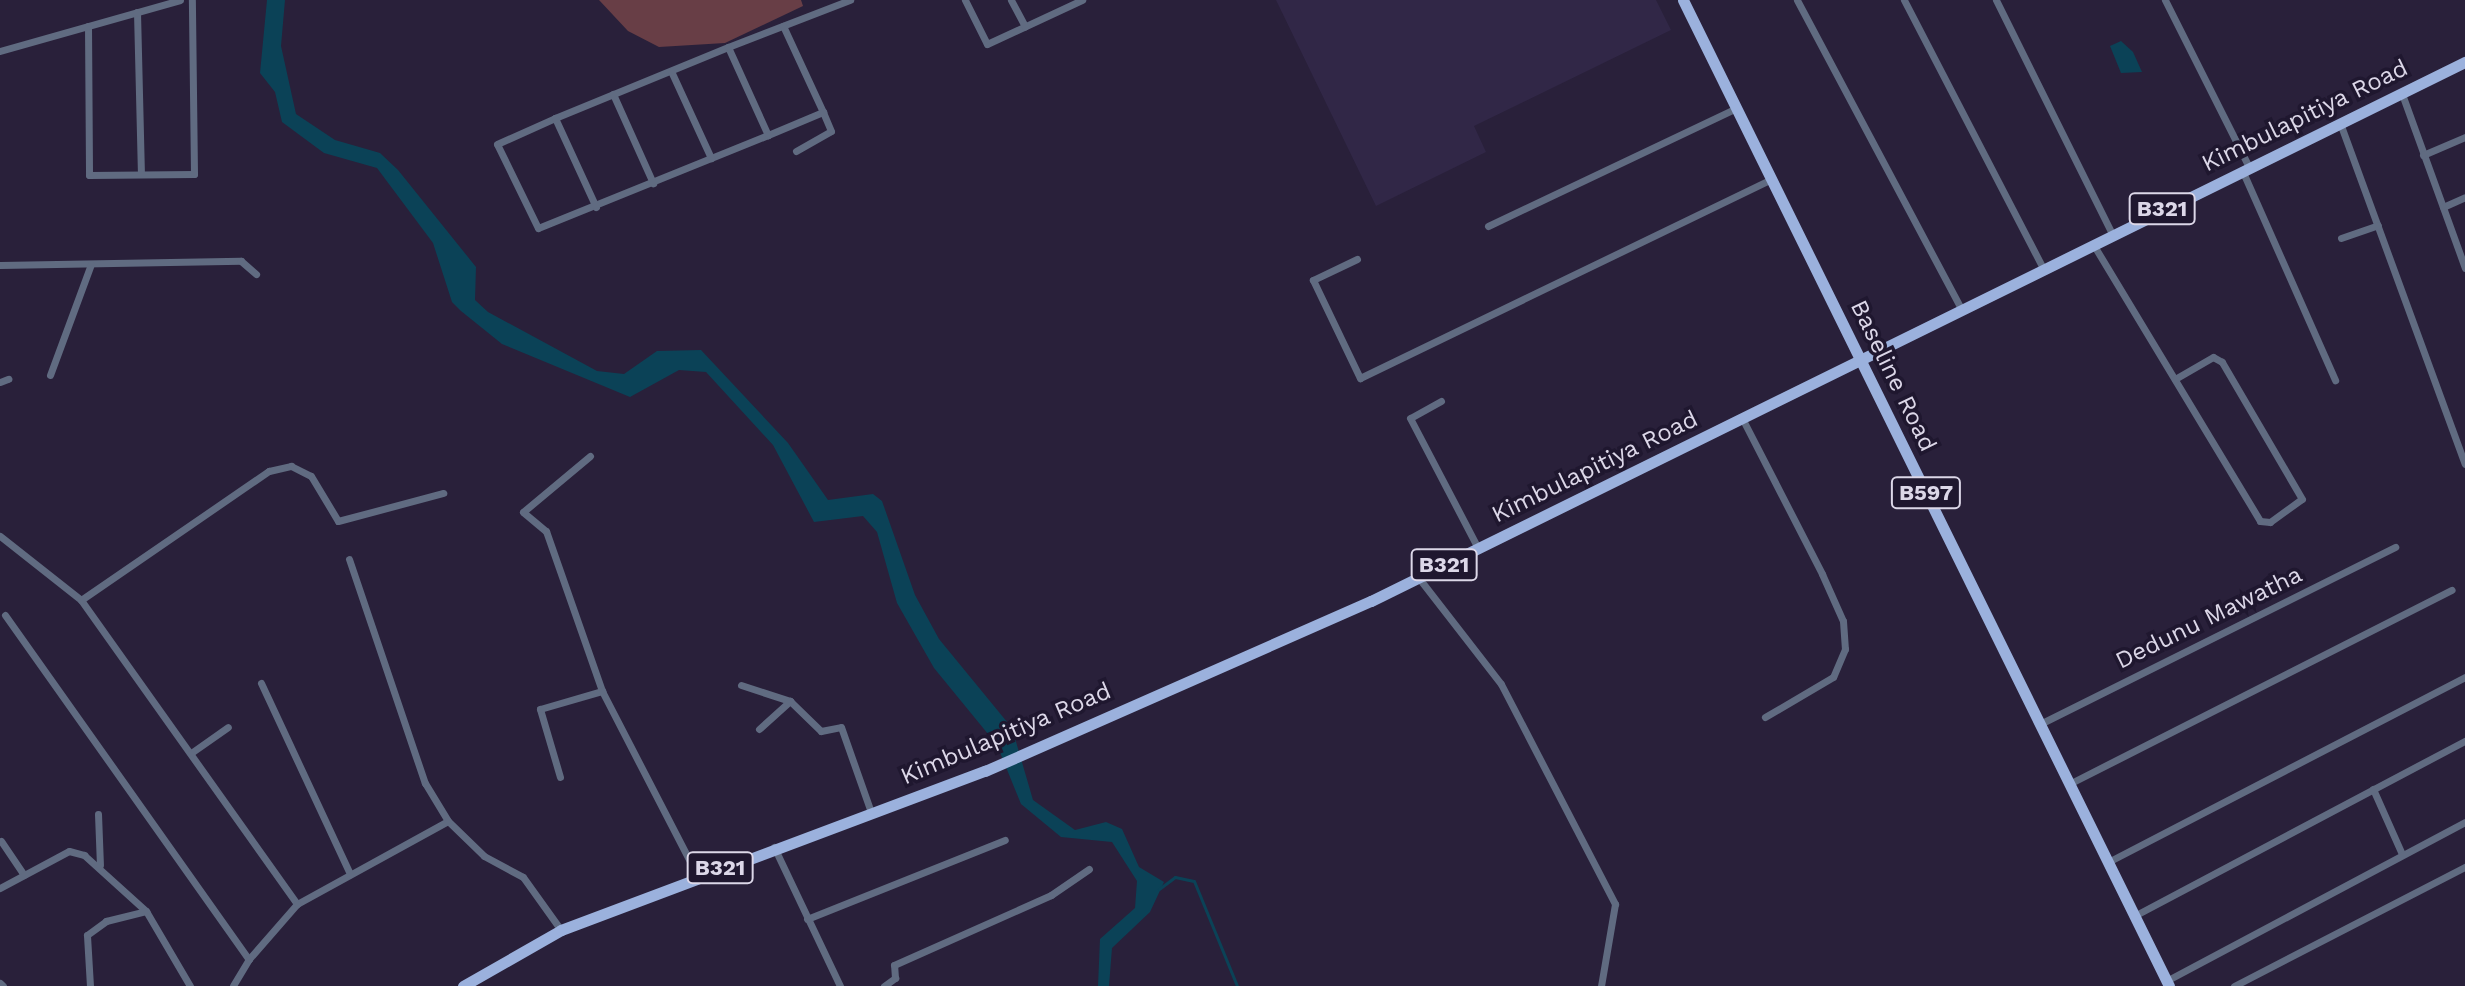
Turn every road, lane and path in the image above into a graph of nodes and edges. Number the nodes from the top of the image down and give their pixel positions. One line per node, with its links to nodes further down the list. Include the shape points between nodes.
1 (180, 0): 12 (street)
2 (192, 0): 32 (street, via 194,174)
3 (850, 0): 14 (street)
4 (965, 0): 15 (street, via 987,44)
5 (1011, 0): 15 (street)
6 (1082, 0): 15 (street)
7 (1683, 0): 22 (main road, Baseline Road / B597)
8 (1797, 0): 50 (street)
9 (1904, 0): 47 (street)
10 (1996, 0): 40 (street)
11 (2165, 0): 31 (street)
12 (137, 12): 13 (street); 32 (street)
13 (88, 26): 17 (street); 32 (street, via 89,175)
14 (783, 26): 16 (street); 23 (street)
15 (1025, 26)
16 (728, 47): 19 (street); 26 (street)
17 (0, 51)
18 (2465, 62): 21 (main road, Kimbulapitiya Road / B321)
19 (671, 71): 20 (street); 30 (street)
20 (613, 94): 24 (street); 34 (street)
21 (2402, 94): 25 (main road, Kimbulapitiya Road / B321); 29 (street)
22 (1737, 108): 33 (main road, Baseline Road / B597); 39 (street)
23 (823, 112): 26 (street); 28 (street, via 831,131)
24 (555, 118): 36 (street); 36 (street, via 497,144 538,228)
25 (2340, 123): 31 (main road, Kimbulapitiya Road / B321); 38 (street)
26 (768, 135): 30 (street)
27 (2465, 137): 29 (street)
28 (796, 151)
29 (2423, 155): 37 (street)
30 (711, 158): 34 (street)
31 (2245, 168): 40 (main road, Kimbulapitiya Road / B321); 54 (street)
32 (141, 174)
33 (1772, 179): 44 (street, via 1360,378 1313,280); 51 (main road, Baseline Road / B597)
34 (653, 183): 36 (street)
35 (2465, 197): 37 (street)
36 (596, 207)
37 (2443, 207): 43 (street)
38 (2378, 225): 41 (street); 58 (street)
39 (1488, 226)
40 (2112, 234): 42 (main road, Kimbulapitiya Road / B321)
41 (2341, 238)
42 (2093, 244): 47 (main road, Kimbulapitiya Road / B321); 53 (street)
43 (2463, 254): 48 (street)
44 (1357, 259)
45 (91, 264): 46 (street); 49 (street, via 241,261); 52 (street)
46 (0, 265)
47 (2043, 268): 50 (main road, Kimbulapitiya Road / B321)
48 (2465, 268)
49 (256, 274)
50 (1961, 308): 51 (main road, Kimbulapitiya Road / B321)
51 (1860, 359): 56 (main road, Kimbulapitiya Road / B321); 74 (main road, Baseline Road / B597)
52 (50, 375)
53 (2175, 379): 53 (street, via 2260,521 2299,503 2303,494 2222,362 2213,357)
54 (2335, 380)
55 (1441, 401): 62 (street, via 1410,418)
56 (1743, 420): 62 (main road, Kimbulapitiya Road / B321); 73 (street, via 1843,621 1845,649 1833,677)
57 (590, 456): 71 (street, via 523,512 546,531)
58 (2465, 464)
59 (443, 493): 66 (street, via 338,521 311,476 291,466 269,471)
60 (0, 536): 66 (street)
61 (2395, 547): 74 (street, Dedunu Mawatha)
62 (1478, 548): 64 (main road, Kimbulapitiya Road / B321)
63 (349, 559): 86 (street, via 425,783)
64 (1418, 577): 84 (main road, Kimbulapitiya Road / B321, via 1021,756); 113 (street, via 1501,684 1615,904)
65 (2452, 590): 82 (street)
66 (81, 600): 80 (street)
67 (5, 615): 105 (street)
68 (2465, 677): 92 (street)
69 (261, 683): 96 (street)
70 (741, 685): 72 (street)
71 (602, 691): 81 (street, via 540,709); 98 (street)
72 (790, 701): 76 (street); 84 (street, via 821,731 841,727)
73 (1765, 717)
74 (2040, 724): 82 (main road, Baseline Road / B597)
75 (228, 727): 77 (street)
76 (759, 729)
77 (215, 740): 79 (street); 80 (street)
78 (2465, 741): 83 (street)
79 (225, 746)
80 (191, 753): 100 (street)
81 (560, 777)
82 (2069, 784): 92 (main road, Baseline Road / B597)
83 (2373, 789): 91 (street); 102 (street)
84 (871, 812): 90 (main road, Kimbulapitiya Road / B321)
85 (98, 814): 93 (street)
86 (448, 821): 96 (street); 104 (street, via 484,856 523,877)
87 (2465, 822): 91 (street)
88 (1005, 840): 103 (street)
89 (1, 841): 97 (street)
90 (774, 847): 98 (main road, Kimbulapitiya Road / B321); 103 (street)
91 (2402, 854): 106 (street)
92 (2108, 862): 102 (main road, Baseline Road / B597)
93 (100, 865): 97 (street, via 69,851); 101 (street)
94 (2465, 867): 114 (street)
95 (1089, 869): 112 (street, via 1051,895 894,965 895,978)
96 (350, 874): 100 (street)
97 (24, 875): 99 (street)
98 (698, 877): 104 (main road, Kimbulapitiya Road / B321)
99 (0, 888)
100 (297, 904): 105 (street)
101 (146, 911): 107 (street, via 106,921 87,935); 108 (street)
102 (2134, 916): 106 (main road, Baseline Road / B597)
103 (807, 919): 111 (street)
104 (561, 930): 110 (main road, Kimbulapitiya Road / B321)
105 (249, 959): 109 (street)
106 (2168, 984)
107 (90, 986)
108 (190, 986)
109 (233, 986)
110 (463, 986)
111 (840, 986)
112 (884, 986)
113 (1601, 986)
114 (2234, 986)

